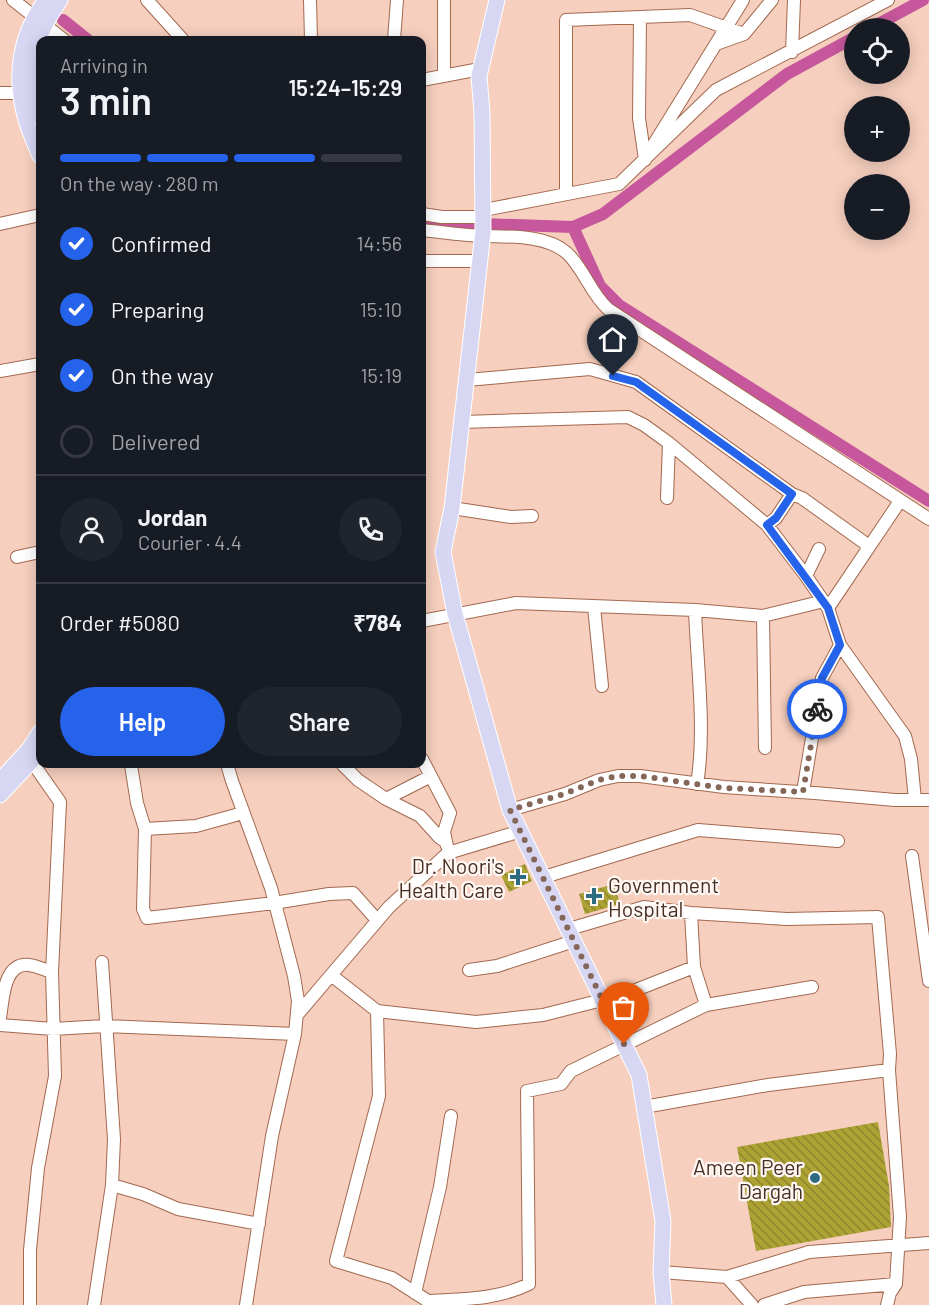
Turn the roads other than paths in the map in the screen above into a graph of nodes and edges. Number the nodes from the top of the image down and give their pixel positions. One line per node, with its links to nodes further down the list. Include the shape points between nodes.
1 (13, 0): 14 (street)
2 (46, 0): 14 (main road)
3 (60, 0): 14 (main road)
4 (147, 0): 19 (street)
5 (310, 0): 20 (street)
6 (397, 0): 21 (street)
7 (444, 0): 26 (street)
8 (497, 0): 25 (main road)
9 (743, 0): 15 (street)
10 (772, 0): 16 (street)
11 (795, 0): 24 (street)
12 (888, 0): 24 (street)
13 (640, 18): 15 (street, via 690,15); 32 (street, via 639,118); 33 (street, via 566,20)
14 (39, 21): 17 (main road); 18 (street)
15 (726, 28): 16 (street); 23 (street)
16 (744, 34): 23 (street)
17 (36, 36)
18 (59, 36)
19 (179, 36)
20 (311, 36)
21 (394, 36)
22 (36, 37): 29 (main road)
23 (716, 44): 32 (street)
24 (792, 52): 32 (street, via 716,90)
25 (480, 69): 26 (street); 36 (main road)
26 (444, 76): 27 (street)
27 (426, 79)
28 (0, 93): 29 (street)
29 (27, 93): 30 (main road); 31 (main road, via 25,119)
30 (36, 110)
31 (36, 146)
32 (645, 160): 33 (street, via 619,184)
33 (566, 194): 36 (street)
34 (426, 215): 36 (street)
35 (36, 216): 37 (street)
36 (483, 222): 38 (street); 40 (main road); 48 (street, via 567,254 608,309)
37 (0, 224)
38 (426, 229)
39 (426, 261): 40 (street)
40 (480, 261): 43 (main road)
41 (36, 365): 42 (street)
42 (0, 371)
43 (467, 380): 44 (main road); 46 (street, via 590,369 636,382)
44 (462, 422): 45 (street, via 628,417); 49 (main road)
45 (669, 443): 47 (street); 52 (street)
46 (792, 494): 52 (street); 53 (street)
47 (667, 498)
48 (900, 501): 51 (street); 53 (street)
49 (452, 508): 50 (street, via 510,517); 61 (main road, via 444,552)
50 (532, 516)
51 (929, 519)
52 (767, 525): 57 (street)
53 (869, 546): 58 (street)
54 (819, 549): 57 (street)
55 (36, 553): 56 (street)
56 (17, 556)
57 (806, 576): 58 (street)
58 (826, 604): 62 (street); 64 (street)
59 (594, 607): 60 (street); 61 (street, via 516,603); 65 (street)
60 (695, 610): 62 (street); 76 (street, via 700,724)
61 (455, 614): 63 (street); 82 (main road)
62 (764, 616): 67 (street)
63 (426, 620)
64 (840, 645): 77 (street, via 822,678); 80 (street, via 905,736)
65 (602, 686)
66 (36, 738): 75 (main road)
67 (765, 748)
68 (36, 757): 78 (main road)
69 (426, 767): 74 (street)
70 (42, 768): 97 (street, via 60,802)
71 (131, 768): 84 (street)
72 (228, 768): 83 (street)
73 (346, 768): 79 (street)
74 (431, 776): 79 (street); 87 (street, via 450,813 444,832)
75 (0, 781)
76 (697, 784): 77 (street); 82 (street, via 618,776)
77 (803, 792): 80 (street)
78 (0, 795)
79 (386, 799): 87 (street, via 420,816)
80 (915, 800): 81 (street)
81 (929, 800)
82 (510, 810): 85 (main road)
83 (243, 813): 84 (street, via 196,826); 90 (street)
84 (145, 829): 90 (street, via 143,909 147,918)
85 (521, 831): 87 (street); 89 (main road)
86 (838, 841): 89 (street, via 698,830)
87 (447, 847): 92 (street)
88 (912, 856): 99 (street)
89 (544, 877): 93 (main road)
90 (274, 903): 92 (street, via 353,893); 104 (street, via 294,976)
91 (691, 913): 93 (street, via 644,907); 95 (street); 111 (street, via 787,919 878,916 891,1054)
92 (377, 920): 98 (street)
93 (571, 935): 96 (street, via 497,966); 101 (main road)
94 (102, 962): 107 (street)
95 (694, 967): 101 (street, via 613,999); 102 (street)
96 (469, 970)
97 (52, 972): 105 (street, via 20,966 7,978); 108 (street)
98 (331, 975): 103 (street); 104 (street)
99 (929, 981)
100 (812, 987): 102 (street)
101 (602, 999): 103 (street, via 543,1016 476,1022); 110 (main road)
102 (706, 1005): 110 (street)
103 (377, 1011): 122 (street, via 379,1096 336,1261 392,1278)
104 (297, 1015): 109 (street)
105 (0, 1018)
106 (0, 1025): 108 (street)
107 (105, 1026): 108 (street); 109 (street); 114 (street, via 114,1139)
108 (54, 1029): 124 (street, via 55,1076 38,1168 30,1250)
109 (295, 1034): 115 (street, via 272,1136)
110 (624, 1044): 112 (main road, via 639,1075); 121 (street, via 571,1071 561,1084 528,1091 529,1284)
111 (889, 1070): 112 (street, via 768,1085); 117 (street, via 900,1217)
112 (644, 1107): 118 (main road, via 663,1221)
113 (451, 1116): 122 (street, via 440,1187)
114 (112, 1185): 115 (street, via 178,1209); 125 (street)
115 (259, 1224): 126 (street)
116 (929, 1243): 117 (street)
117 (898, 1246): 119 (street, via 809,1252); 120 (street)
118 (661, 1272): 119 (street); 128 (main road)
119 (727, 1278): 129 (street)
120 (896, 1284): 130 (street, via 804,1292); 131 (street)
121 (514, 1292): 123 (street); 127 (street)
122 (415, 1293): 123 (street)
123 (428, 1303)
124 (30, 1305)
125 (94, 1305)
126 (246, 1305)
127 (516, 1305)
128 (664, 1305)
129 (752, 1305)
130 (764, 1305)
131 (887, 1305)

